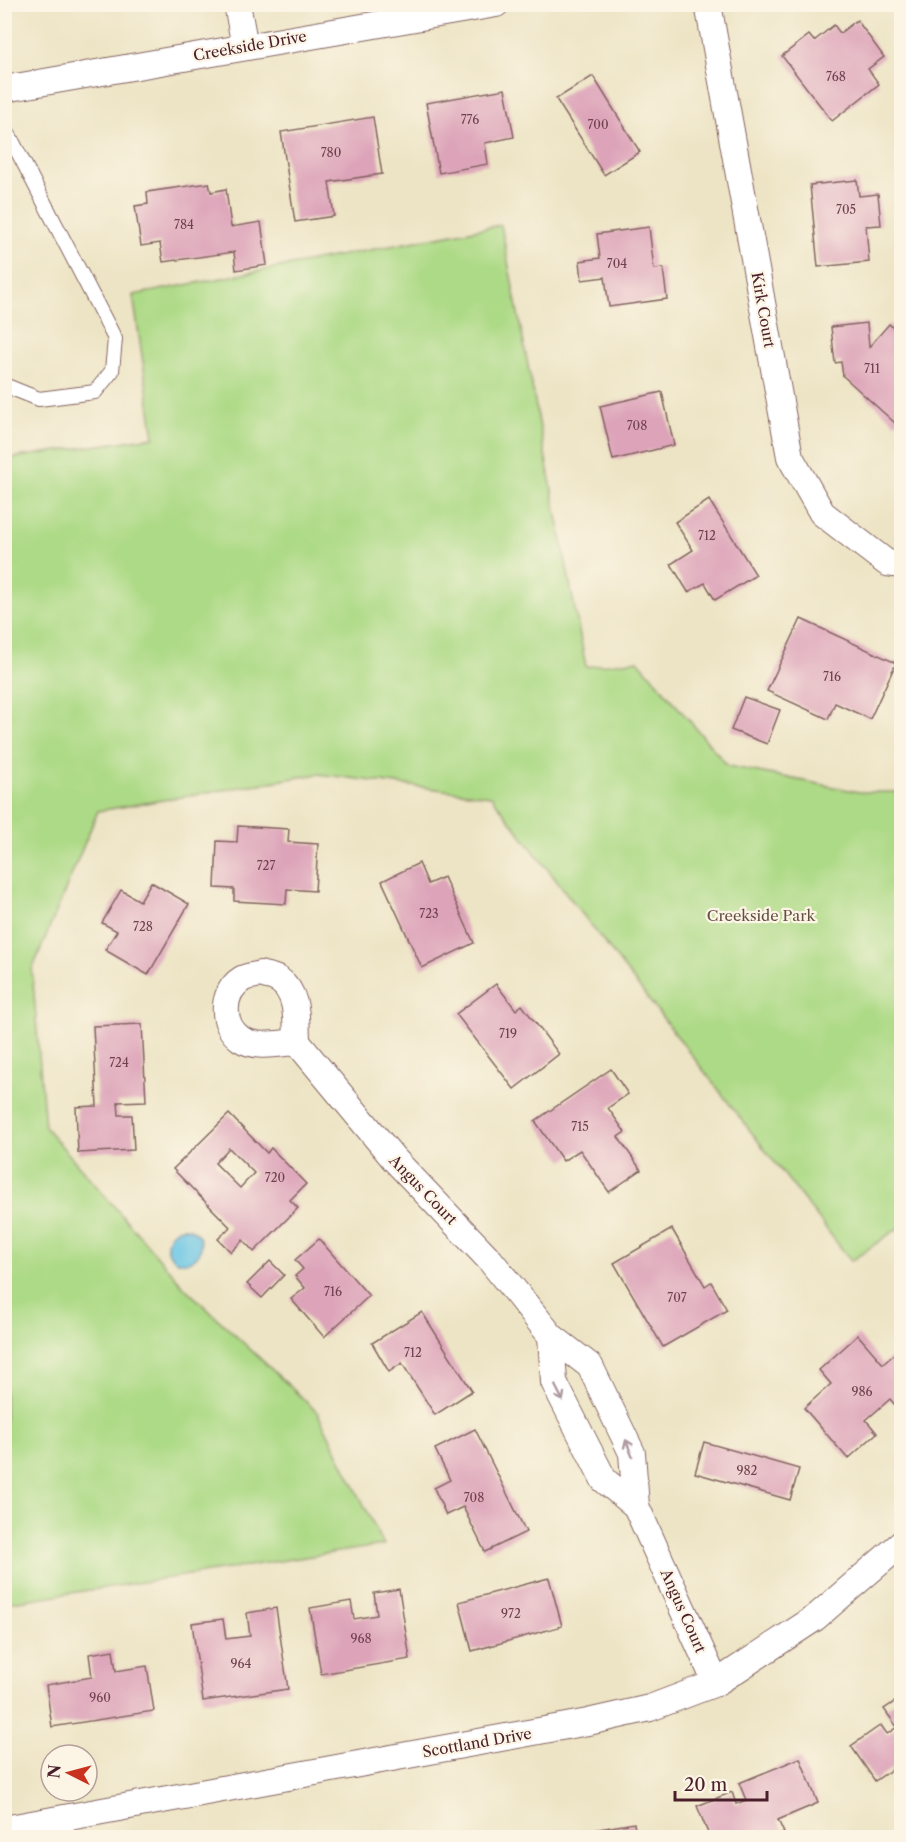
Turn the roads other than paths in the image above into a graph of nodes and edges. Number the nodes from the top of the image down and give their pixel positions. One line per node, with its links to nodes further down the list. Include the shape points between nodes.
1 (237, 4): 4 (street)
2 (496, 4): 4 (street, Creekside Drive)
3 (708, 4): 8 (street, Kirk Court, via 790,457 822,513 887,563)
4 (245, 47): 5 (street, Creekside Drive)
5 (4, 88)
6 (4, 121): 7 (lane, via 115,339 112,371 95,392 39,399)
7 (4, 385)
8 (902, 565)
9 (297, 1042): 10 (street, Angus Court, via 378,1142 490,1260)
10 (551, 1336): 11 (street, Angus Court, one-way to 11, via 554,1382 604,1480); 11 (street, Angus Court, one-way to 10, via 632,1453 590,1366)
11 (636, 1506): 13 (street, Angus Court)
12 (902, 1543): 13 (street, Scottland Drive, via 815,1618)
13 (716, 1683): 14 (street, Scottland Drive, via 650,1708 588,1722)
14 (4, 1829)

